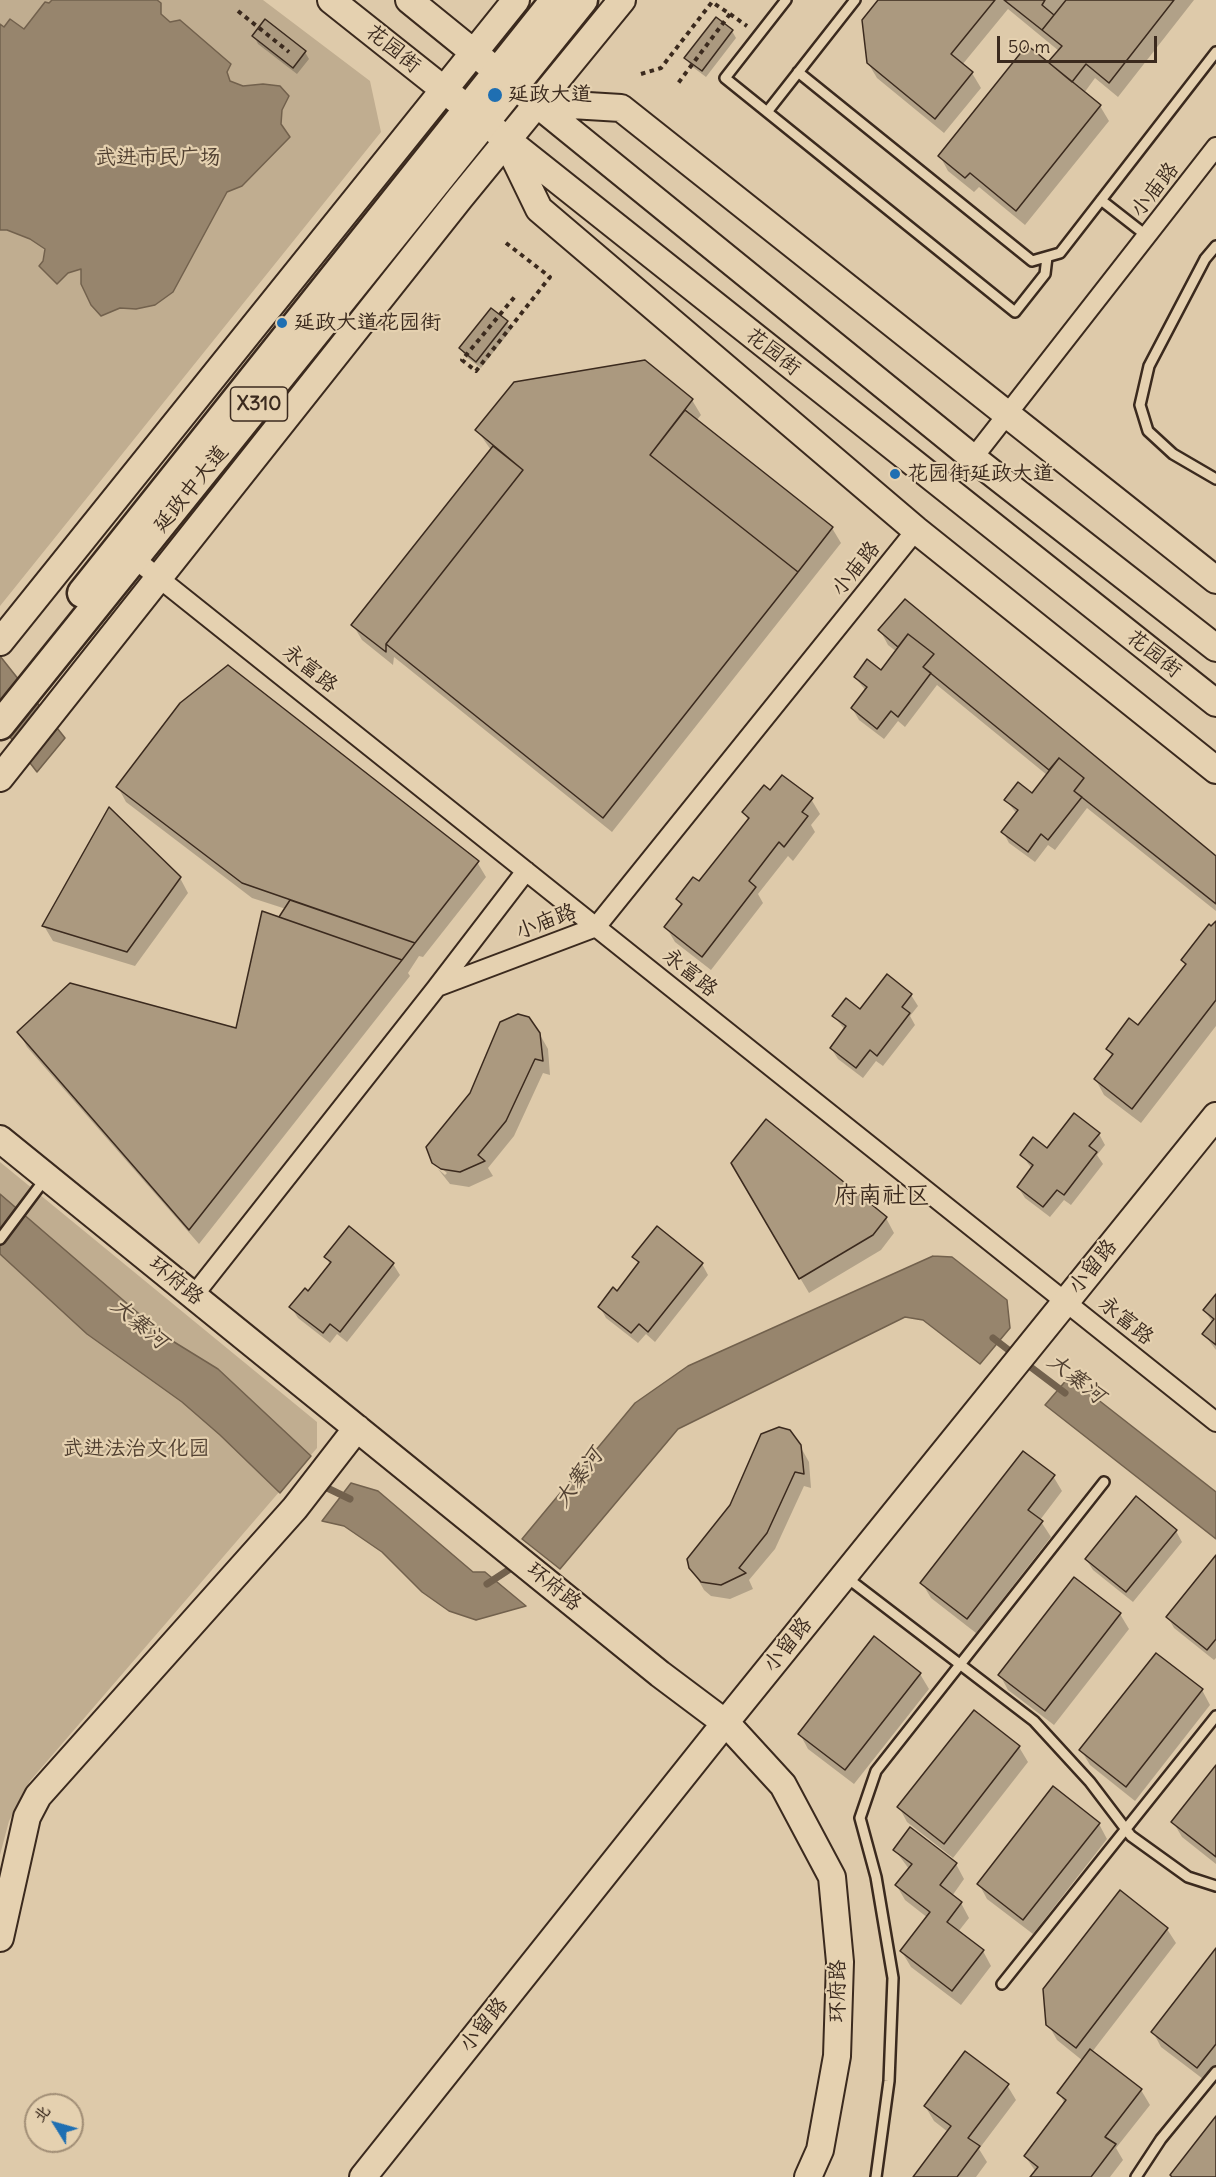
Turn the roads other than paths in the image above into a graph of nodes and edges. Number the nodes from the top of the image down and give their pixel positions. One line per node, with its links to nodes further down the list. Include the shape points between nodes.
1 (331, 0): 13 (street, 花园街)
2 (409, 0): 9 (street, 花园街)
3 (516, 0): 9 (street)
4 (555, 0): 12 (main road, X310)
5 (583, 0): 12 (main road, X310)
6 (622, 0): 14 (street)
7 (786, 0): 15 (lane, via 725,78)
8 (855, 0): 11 (lane)
9 (474, 52): 12 (street, 花园街); 13 (street)
10 (1216, 52): 18 (lane)
11 (798, 72): 15 (lane); 21 (lane, via 1032,261)
12 (507, 78): 14 (street, 花园街); 16 (main road, X310)
13 (443, 90): 16 (street, 花园街); 29 (street)
14 (538, 103): 16 (street); 22 (street, via 621,108); 23 (street, 花园街)
15 (767, 112): 21 (lane, via 1015,312 1046,274)
16 (486, 125): 25 (street, via 539,209); 26 (main road, 延政中大道 / X310); 27 (street); 31 (main road, 延政中大道 / X310); 33 (street, 花园街)
17 (1216, 147): 19 (street, 小庙路)
18 (1101, 200): 19 (lane); 21 (lane, via 1060,253)
19 (1147, 236): 22 (street, 小庙路)
20 (1216, 246): 24 (lane, via 1205,259 1149,366 1140,405 1148,430 1173,454)
21 (1047, 257)
22 (1007, 413): 23 (street, 小庙路); 28 (street)
23 (973, 458): 30 (street, 花园街)
24 (1216, 479)
25 (916, 530): 35 (street); 38 (street, 小庙路)
26 (135, 559): 27 (street, 永富路); 31 (main road, 延政中大道 / X310)
27 (159, 577): 36 (street); 37 (street, 永富路)
28 (1216, 580)
29 (1, 641)
30 (1216, 648)
31 (27, 676): 32 (main road, X310); 34 (main road, X310)
32 (0, 695)
33 (1216, 703)
34 (0, 725)
35 (1216, 770)
36 (0, 778)
37 (526, 871): 38 (street, 永富路); 39 (street)
38 (596, 927): 39 (street, 小庙路); 45 (street, 永富路)
39 (437, 987): 44 (street)
40 (1216, 1116): 45 (street, 小留路)
41 (0, 1139): 42 (street, 环府路)
42 (47, 1177): 43 (lane); 44 (street, 环府路)
43 (0, 1239)
44 (194, 1295): 47 (street, 环府路)
45 (1065, 1301): 46 (street, 永富路); 49 (street, 小留路)
46 (1216, 1422)
47 (357, 1428): 52 (street, 环府路); 55 (street, via 296,1508 38,1796 27,1817)
48 (1104, 1482): 50 (lane)
49 (844, 1576): 50 (lane); 52 (street, 小留路)
50 (960, 1665): 53 (lane, via 1034,1721 1090,1782); 60 (lane, via 876,1771 860,1818 876,1877 893,1978 889,2081)
51 (1216, 1716): 53 (lane)
52 (725, 1723): 58 (street, 小留路); 59 (street, 环府路, via 783,1785 832,1877 840,1962 837,2056 820,2150)
53 (1126, 1829): 54 (lane, via 1188,1877); 56 (lane)
54 (1216, 1886)
55 (0, 1938)
56 (1002, 1984)
57 (1216, 2072): 61 (lane, via 1161,2139)
58 (363, 2177)
59 (808, 2177)
60 (876, 2177)
61 (1136, 2177)

